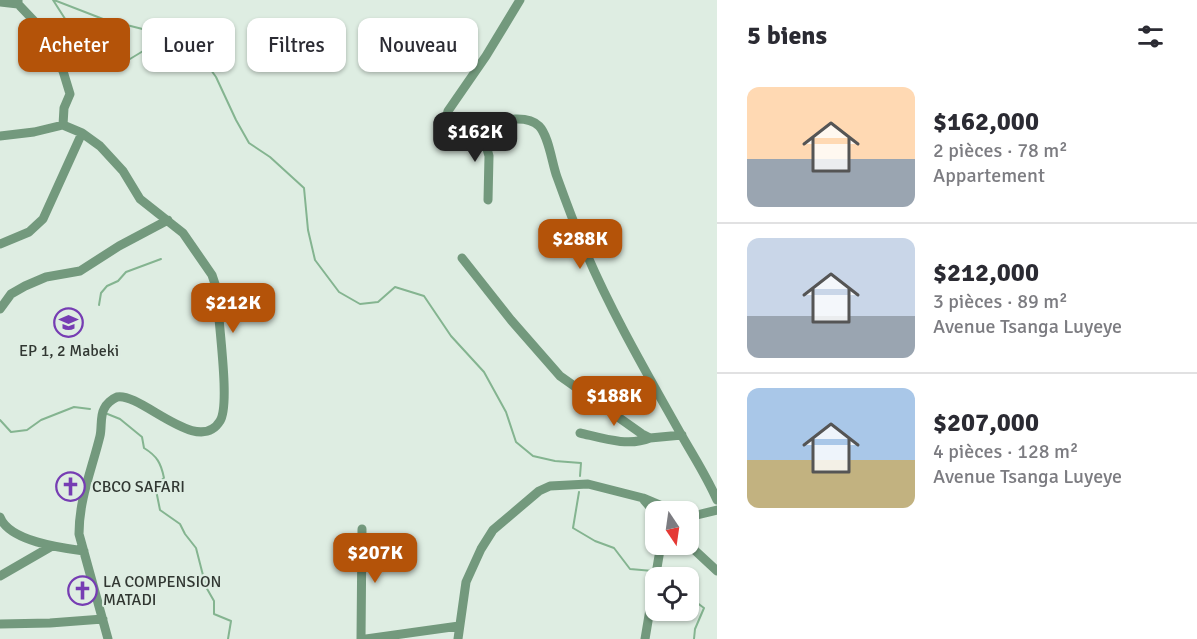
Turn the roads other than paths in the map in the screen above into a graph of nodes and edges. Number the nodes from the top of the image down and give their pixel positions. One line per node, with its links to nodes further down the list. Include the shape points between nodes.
1 (520, 0): 4 (street, via 447,111 447,125 451,128)
2 (0, 2): 3 (street)
3 (18, 2): 5 (street, via 37,24 63,71 70,94)
4 (480, 124): 8 (street, via 489,156); 14 (street, via 530,119 541,127 556,176 602,288)
5 (63, 125): 6 (street); 7 (street)
6 (82, 134): 9 (street, via 110,156 140,199); 10 (street, via 43,219 29,232)
7 (0, 136)
8 (488, 200)
9 (168, 220): 12 (street, via 80,271 46,277 25,286 11,294); 25 (street, via 183,233 206,265 217,290 225,402 221,420 213,428 191,430 126,398 108,402 103,409 100,436 80,510 79,534)
10 (0, 244)
11 (462, 258): 15 (street, via 560,376)
12 (0, 309)
13 (580, 433): 15 (street, via 607,440)
14 (682, 435): 15 (street); 17 (street)
15 (650, 438)
16 (643, 498): 18 (street); 19 (street); 32 (street, via 588,483 550,486 539,491 493,530 481,549 466,582)
17 (717, 500)
18 (645, 501)
19 (650, 501)
20 (717, 510): 21 (street)
21 (699, 514)
22 (0, 517): 24 (street, via 13,532)
23 (362, 529): 34 (street)
24 (52, 546): 25 (street); 29 (street)
25 (84, 551): 30 (street)
26 (699, 554): 28 (street)
27 (659, 555): 37 (street)
28 (717, 571)
29 (0, 576)
30 (103, 619): 31 (street); 33 (street)
31 (0, 624)
32 (459, 626): 35 (street); 36 (street)
33 (108, 639)
34 (361, 639)
35 (366, 639)
36 (458, 639)
37 (645, 639)

